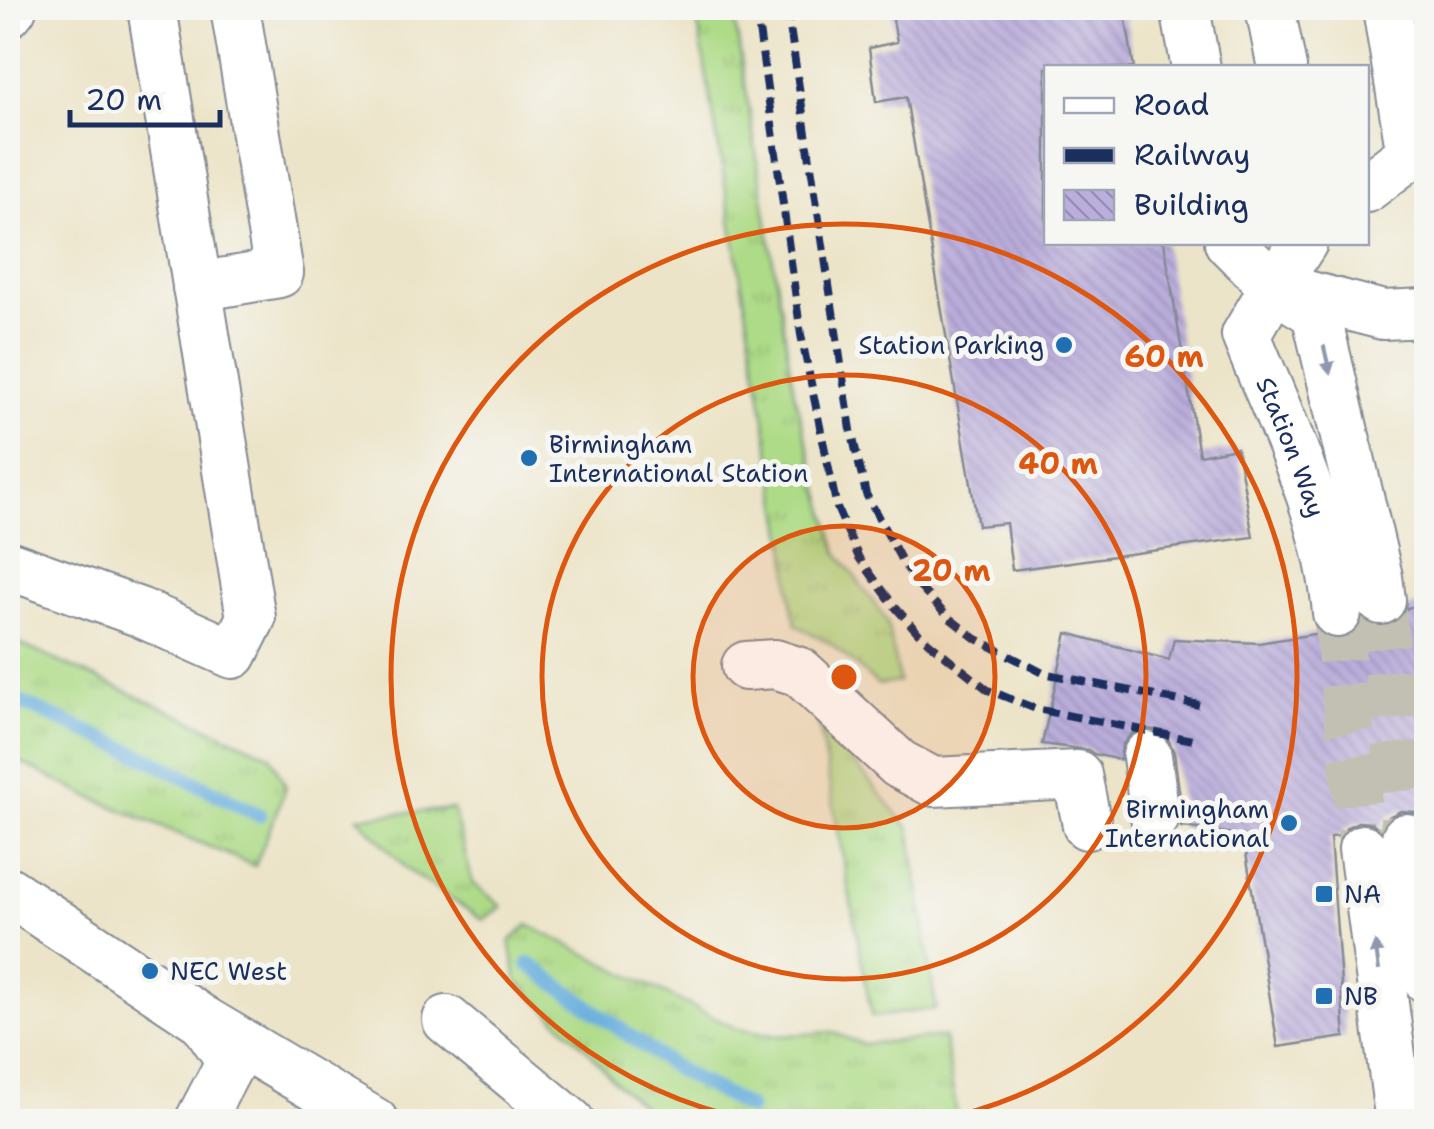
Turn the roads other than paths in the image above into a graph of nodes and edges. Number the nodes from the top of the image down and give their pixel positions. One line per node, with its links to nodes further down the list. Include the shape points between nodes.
1 (12, 8): 7 (street)
2 (152, 8): 14 (street)
3 (236, 8): 14 (street, via 278,273)
4 (1186, 8): 8 (street)
5 (1270, 8): 9 (street)
6 (1387, 8): 10 (street, via 1411,154)
7 (8, 14)
8 (1196, 65)
9 (1281, 65)
10 (1369, 186)
11 (1232, 245): 13 (street, Station Way)
12 (1302, 245): 13 (street, Station Way)
13 (1274, 287): 13 (street, Station Way, one-way to 13, via 1316,314 1373,558 1359,606 1335,584 1321,522 1246,335); 15 (street, via 1383,315)
14 (197, 288): 16 (street, via 251,618 234,654)
15 (1426, 313)
16 (8, 565)
17 (746, 666): 20 (street, via 775,664 800,672 899,764 933,782 1076,775)
18 (1147, 756): 19 (street)
19 (1156, 817)
20 (1088, 825)
21 (8, 891): 24 (street)
22 (1426, 978): 28 (street, one-way to 22, via 1384,844)
23 (447, 1020): 27 (street)
24 (204, 1021): 25 (street, via 231,1061); 26 (street)
25 (199, 1122)
26 (374, 1122)
27 (570, 1122)
28 (1400, 1122)

